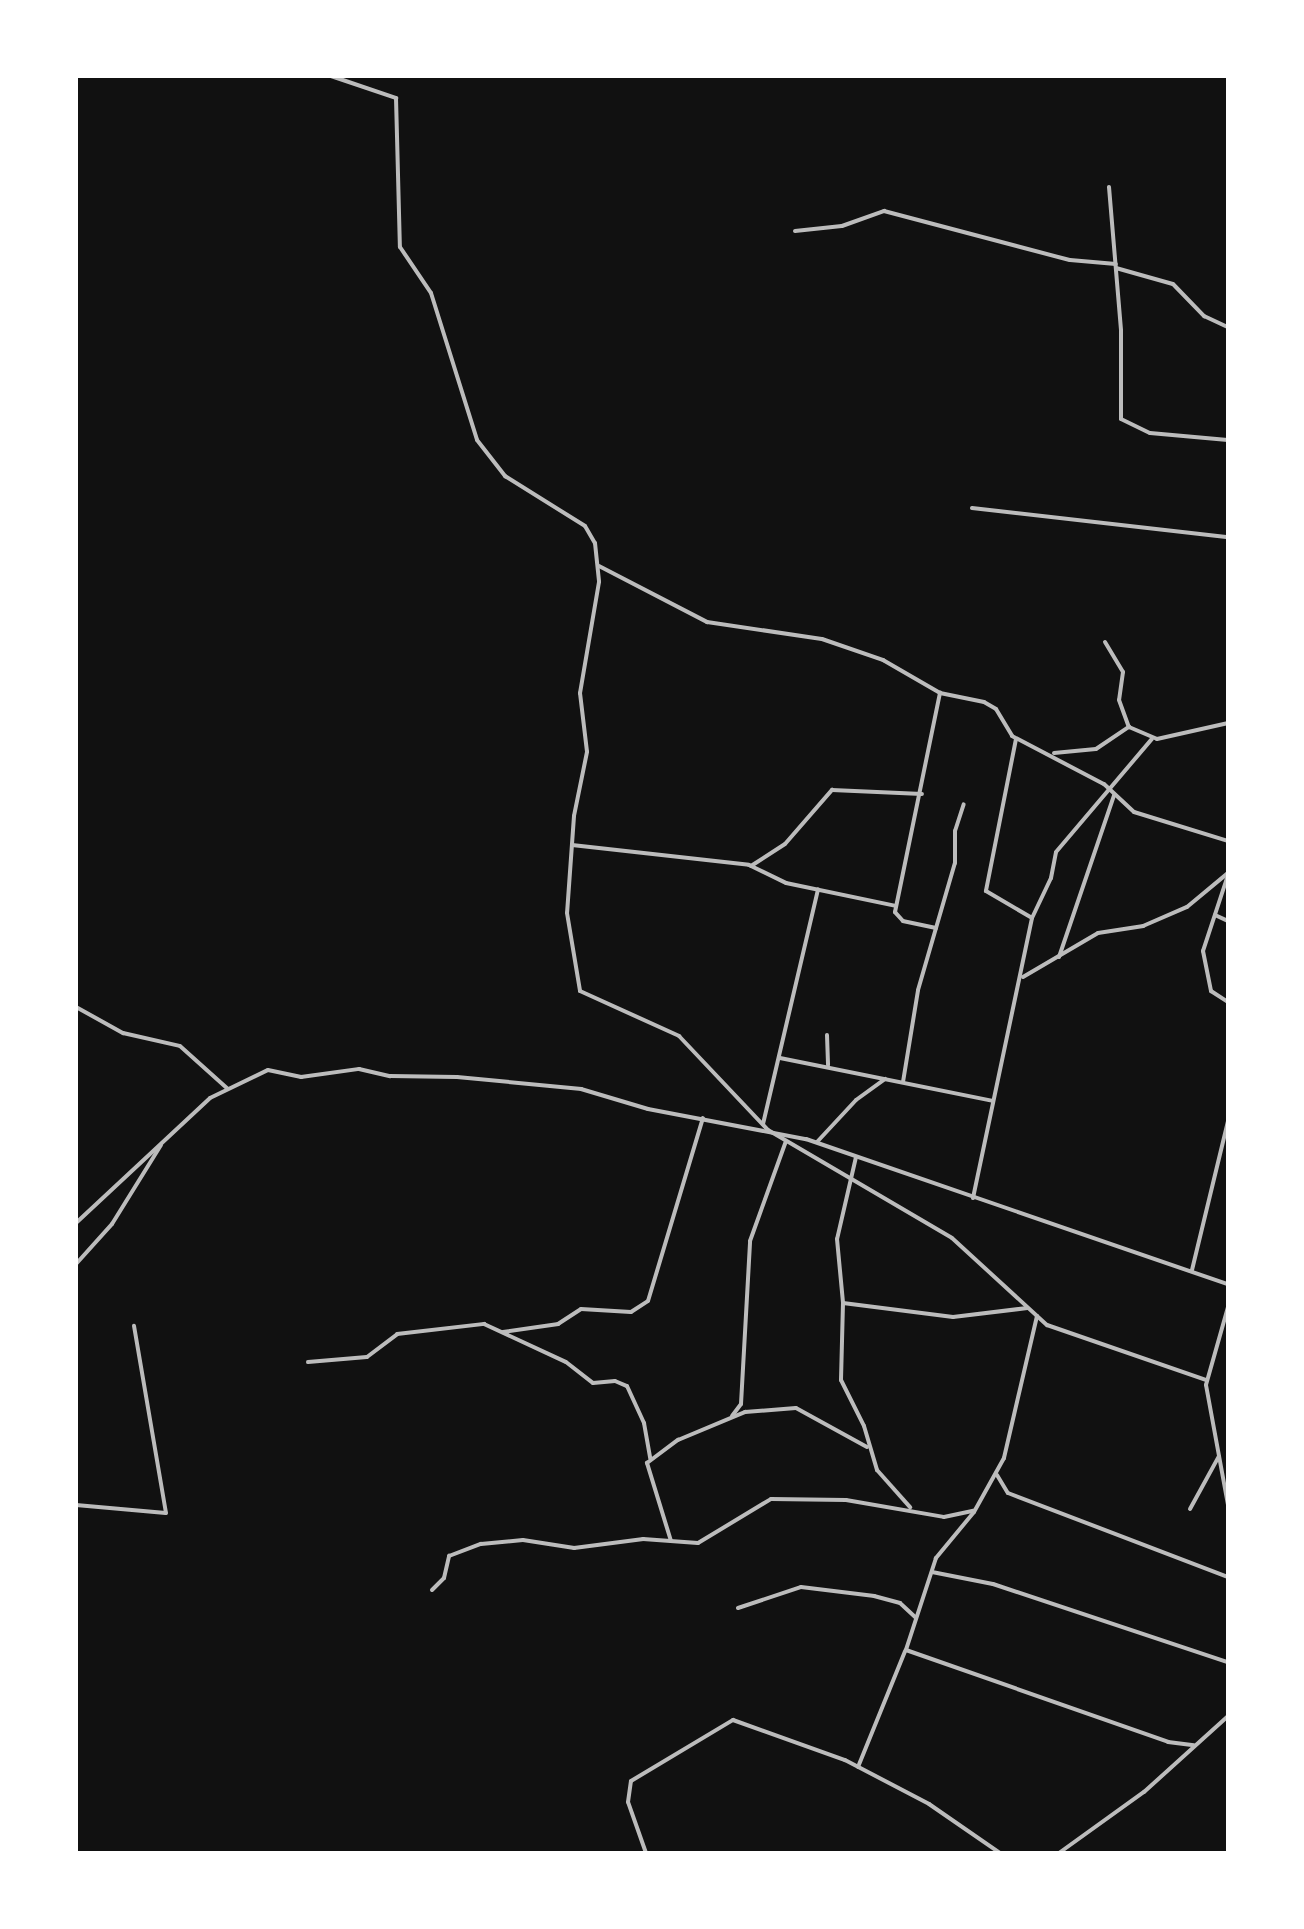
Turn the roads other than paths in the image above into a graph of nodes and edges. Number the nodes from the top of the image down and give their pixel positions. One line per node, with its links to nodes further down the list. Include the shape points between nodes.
1 (331, 76): 9 (street, via 396,98 400,247 431,293 477,440 490,461 524,491 585,526 595,543)
2 (1109, 187): 4 (street)
3 (795, 231): 4 (street, via 842,226 884,211 1070,260)
4 (1116, 266): 5 (street, via 1173,284 1204,316); 6 (street, via 1121,419 1150,433)
5 (1228, 327)
6 (1228, 440)
7 (972, 508): 8 (street)
8 (1228, 537)
9 (598, 565): 11 (street, via 707,622 822,639 883,660); 21 (street, via 580,693 587,752)
10 (1105, 642): 13 (street, via 1123,672 1119,700)
11 (940, 693): 14 (street, via 995,708 999,721); 18 (street)
12 (1228, 723): 15 (street)
13 (1129, 727): 15 (street); 16 (street, via 1096,749)
14 (1017, 738): 16 (street); 27 (street, via 986,891)
15 (1152, 739): 17 (street)
16 (1053, 753): 17 (street)
17 (1112, 793): 20 (street, via 1134,812); 27 (street, via 1057,850 1051,878); 30 (street)
18 (922, 794): 22 (street, via 832,790 785,844); 25 (street)
19 (964, 804): 29 (street, via 955,831 955,863)
20 (1228, 841)
21 (572, 845): 22 (street); 43 (street, via 567,913 580,991 679,1036)
22 (751, 866): 24 (street, via 786,883)
23 (1228, 875): 26 (street); 30 (street, via 1187,907 1143,926 1098,933)
24 (818, 888): 25 (street); 35 (street)
25 (896, 906): 29 (street, via 897,917)
26 (1215, 915): 28 (street); 32 (street, via 1204,946 1207,982)
27 (1032, 918): 31 (street)
28 (1228, 921)
29 (936, 928): 38 (street)
30 (1059, 957): 31 (street)
31 (1023, 977): 40 (street)
32 (1228, 1002)
33 (76, 1007): 39 (street, via 123,1033 180,1046)
34 (827, 1035): 36 (street)
35 (779, 1058): 36 (street); 43 (street)
36 (828, 1065): 37 (street)
37 (885, 1079): 38 (street); 47 (street, via 856,1100)
38 (903, 1082): 40 (street)
39 (228, 1089): 41 (street, via 268,1070 301,1077 359,1069 390,1076 581,1089); 45 (street)
40 (993, 1101): 50 (street)
41 (703, 1118): 44 (street); 60 (street, via 648,1301 631,1312 581,1309 558,1324)
42 (1228, 1121): 53 (street)
43 (763, 1124): 44 (street)
44 (768, 1130): 46 (street); 47 (street)
45 (164, 1139): 51 (street); 52 (street, via 112,1224)
46 (786, 1141): 49 (street); 63 (street, via 750,1241 741,1404)
47 (817, 1142): 48 (street)
48 (856, 1156): 49 (street); 50 (street)
49 (849, 1180): 55 (street, via 837,1239); 57 (street, via 952,1238)
50 (973, 1198): 53 (street)
51 (76, 1223)
52 (76, 1264)
53 (1192, 1271): 54 (street)
54 (1228, 1284)
55 (843, 1303): 57 (street, via 953,1317); 64 (street, via 841,1380 864,1426)
56 (1228, 1307): 62 (street)
57 (1027, 1308): 58 (street)
58 (1037, 1316): 62 (street, via 1056,1329); 67 (street)
59 (134, 1326): 68 (street, via 166,1513)
60 (501, 1332): 61 (street, via 484,1324 410,1332 389,1337 367,1357); 66 (street, via 566,1362 593,1383 627,1386 644,1423)
61 (308, 1362)
62 (1206, 1380): 65 (street)
63 (730, 1418): 64 (street, via 751,1411 799,1409); 66 (street)
64 (867, 1447): 70 (street, via 877,1470)
65 (1219, 1456): 69 (street); 71 (street)
66 (650, 1458): 73 (street, via 651,1485)
67 (997, 1475): 72 (street); 75 (street, via 1008,1493)
68 (76, 1505)
69 (1228, 1505)
70 (912, 1509): 72 (street, via 955,1517); 73 (street, via 819,1498 771,1499 698,1543)
71 (1190, 1509)
72 (975, 1510): 74 (street, via 936,1558)
73 (671, 1541): 76 (street, via 632,1539 574,1548 523,1540 481,1544 449,1556 444,1578)
74 (932, 1572): 78 (street); 80 (street, via 993,1584)
75 (1228, 1577)
76 (432, 1590)
77 (738, 1608): 78 (street, via 801,1587 874,1596 900,1603)
78 (915, 1617): 79 (street)
79 (906, 1649): 82 (street, via 1168,1742); 83 (street)
80 (1228, 1662)
81 (1228, 1716): 82 (street)
82 (1194, 1745): 86 (street, via 1121,1811)
83 (858, 1767): 84 (street, via 763,1727 728,1721 631,1781 628,1802); 85 (street, via 929,1804)
84 (646, 1853)
85 (1000, 1853)
86 (1059, 1853)

